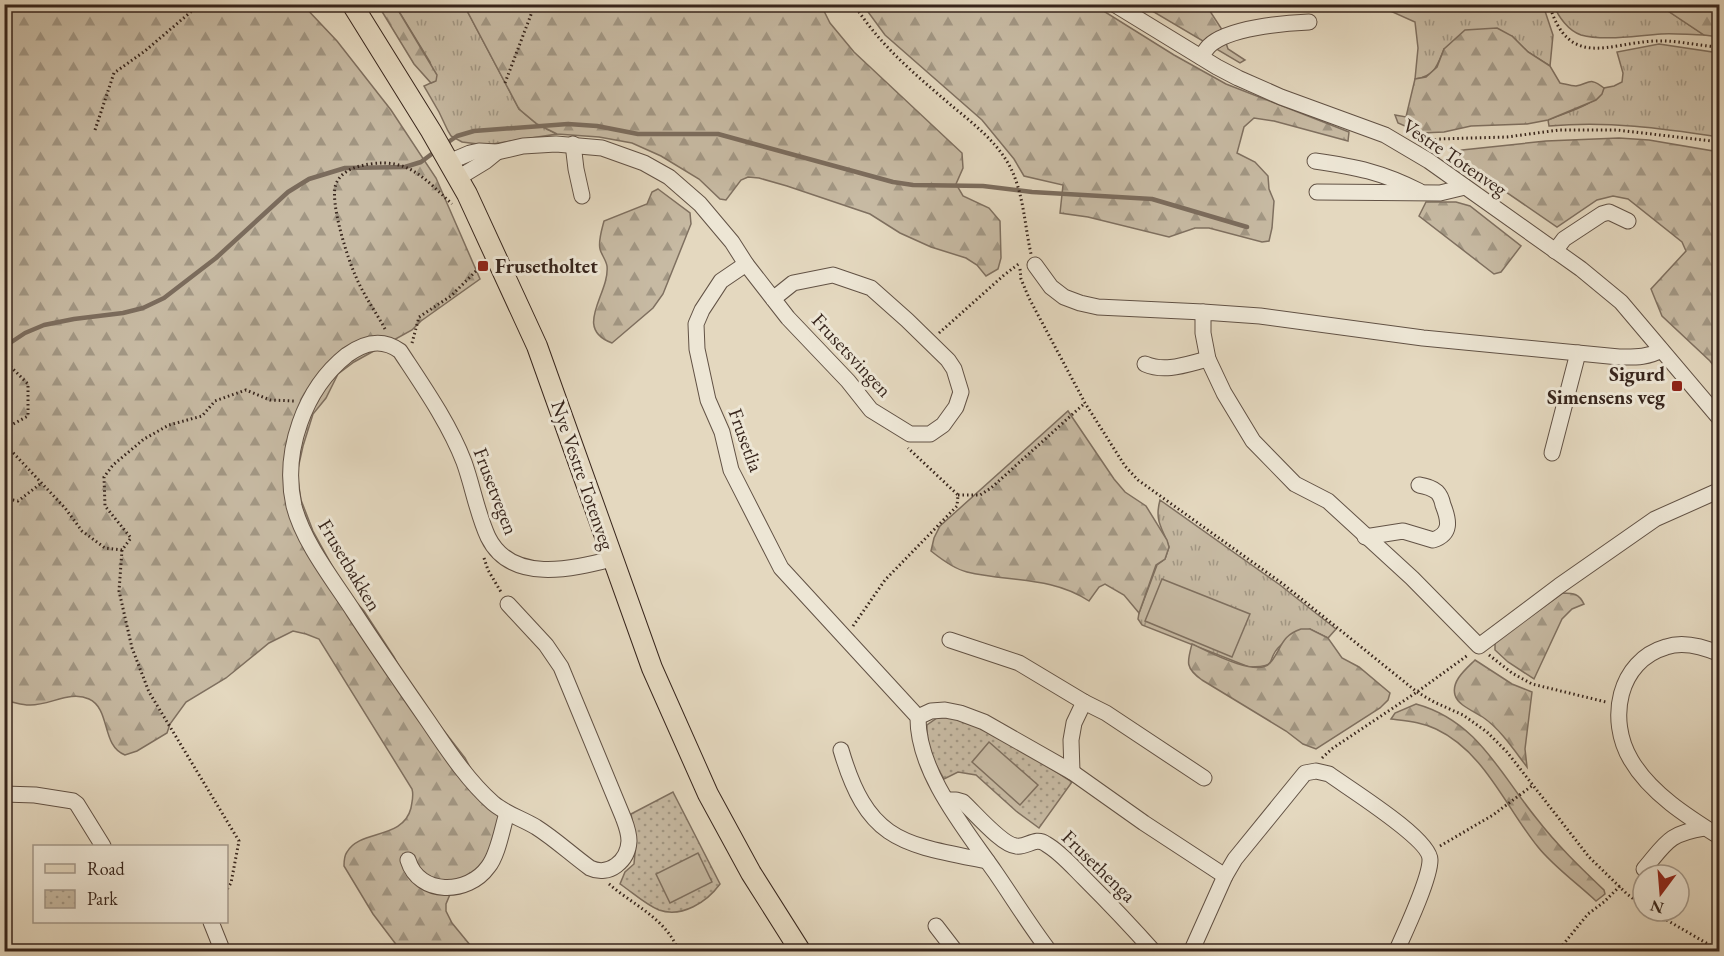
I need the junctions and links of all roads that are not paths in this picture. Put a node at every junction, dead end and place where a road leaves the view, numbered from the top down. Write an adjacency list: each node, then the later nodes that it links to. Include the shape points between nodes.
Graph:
1 (352, 4): 7 (main road, Nye Vestre Totenveg)
2 (1114, 4): 4 (street, Vestre Totenveg)
3 (1309, 22): 4 (street, via 1230,35 1209,45)
4 (1201, 57): 8 (street, Vestre Totenveg, via 1263,90 1401,144)
5 (573, 144): 7 (street, via 537,144 497,152 486,162); 11 (street); 15 (street, via 617,152 669,177 713,218)
6 (1315, 161): 10 (street, via 1367,170)
7 (454, 170): 28 (main road, Nye Vestre Totenveg, via 549,378)
8 (1465, 186): 10 (street); 13 (street, Vestre Totenveg)
9 (1317, 192): 10 (street)
10 (1421, 193)
11 (582, 196)
12 (1628, 221): 13 (street, via 1609,212 1602,214 1564,239)
13 (1555, 251): 19 (street, Vestre Totenveg, via 1621,302)
14 (1033, 261): 17 (street, via 1051,287 1080,303)
15 (746, 264): 16 (street, Frusetsvingen); 33 (street, Frusetlia, via 729,274 712,292 696,324 708,400 722,432 731,470 781,568)
16 (773, 299): 16 (street, Frusetsvingen, via 871,410 910,434 930,434 956,407 961,392 954,369 871,288 833,275 793,283)
17 (1203, 312): 20 (street); 21 (street)
18 (392, 345): 28 (street, Frusetvegen, via 400,351 444,421 464,462 487,534 500,554 538,570 578,568); 39 (street, Frusetbakken, via 371,342 349,354 330,370 308,402 291,468 295,507 303,530 380,652 456,762)
19 (1661, 350): 20 (street, via 1638,358); 23 (street, Vestre Totenveg)
20 (1578, 353): 24 (street)
21 (1208, 359): 22 (street, via 1168,369); 27 (street, via 1254,441 1295,484 1328,501)
22 (1145, 364)
23 (1719, 420)
24 (1552, 453)
25 (1419, 485): 27 (street, via 1440,496 1449,519 1446,533 1433,540 1403,531)
26 (1719, 490): 27 (street, via 1646,526 1479,646)
27 (1365, 537)
28 (612, 559): 50 (main road, Nye Vestre Totenveg, via 652,668 708,794 751,873)
29 (508, 604): 39 (street, Frusetbakken, via 561,667 629,833 629,844 625,855 609,870 597,872 534,826)
30 (950, 640): 32 (street, via 1019,663)
31 (1719, 654): 40 (street, via 1679,645 1656,651 1633,669 1619,704 1623,744 1634,765 1658,792)
32 (1084, 702): 35 (street, via 1071,740); 36 (street)
33 (918, 717): 35 (street, via 931,711 960,713 1020,741); 38 (street, via 924,756)
34 (841, 750): 44 (street, via 864,808 890,833 911,844)
35 (1072, 772): 46 (street)
36 (1203, 778)
37 (4, 794): 42 (street, via 73,801)
38 (947, 800): 44 (street); 53 (street, Frusethenga, via 963,802 1011,845 1045,843)
39 (507, 813): 43 (street, via 489,867 472,882 438,888 420,878)
40 (1704, 828): 41 (street); 45 (street, via 1682,831 1672,837)
41 (1719, 837)
42 (101, 845)
43 (408, 860)
44 (987, 861): 52 (street)
45 (1649, 863)
46 (1225, 876): 54 (street); 55 (street, via 1305,773 1329,774 1427,848 1431,859)
47 (212, 923): 49 (street)
48 (936, 926): 51 (street)
49 (223, 951)
50 (801, 951)
51 (956, 951)
52 (1050, 951)
53 (1154, 951)
54 (1191, 951)
55 (1396, 951)

